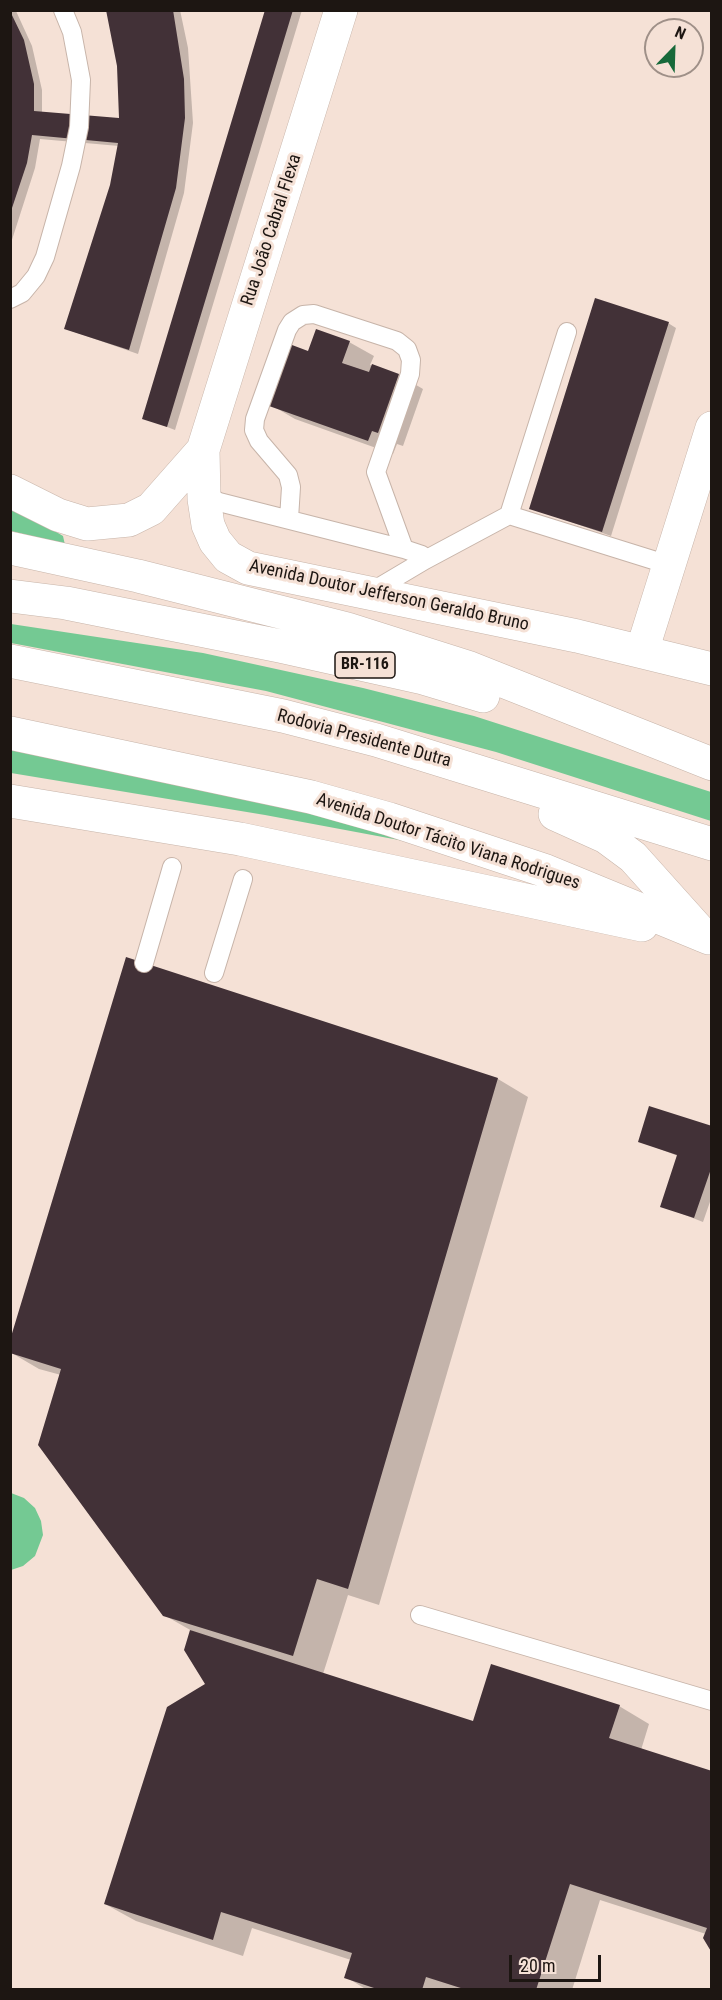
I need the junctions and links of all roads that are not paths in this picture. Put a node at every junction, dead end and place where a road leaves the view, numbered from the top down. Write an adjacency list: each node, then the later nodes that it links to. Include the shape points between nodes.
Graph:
1 (63, 10): 3 (lane, via 72,32 81,80 79,127 45,257 36,276)
2 (341, 10): 6 (main road, Rua João Cabral Flexa)
3 (10, 299)
4 (567, 332): 9 (lane)
5 (711, 428): 14 (main road)
6 (203, 450): 7 (main road, Avenida Doutor Jefferson Geraldo Bruno); 8 (main road, via 152,508 129,520 87,524 58,515)
7 (203, 487): 10 (lane, via 219,502); 15 (main road, Avenida Doutor Jefferson Geraldo Bruno, via 208,525 228,557 248,568)
8 (10, 491)
9 (509, 516): 14 (lane); 15 (lane)
10 (289, 519): 12 (lane); 12 (lane, via 288,475 259,441 255,419 287,330 303,315 314,315 397,341 407,349 410,374 376,472)
11 (10, 549): 22 (main road, via 138,576 347,629 470,668)
12 (404, 549): 13 (lane)
13 (422, 555)
14 (669, 565): 17 (main road)
15 (369, 594): 17 (main road, Avenida Doutor Jefferson Geraldo Bruno)
16 (10, 596): 22 (main road, BR-116, via 134,617 423,678)
17 (642, 651): 19 (main road, Avenida Doutor Jefferson Geraldo Bruno)
18 (10, 662): 21 (main road, Rodovia Presidente Dutra, via 272,713)
19 (711, 669)
20 (10, 733): 27 (main road, Avenida Doutor Tácito Viana Rodrigues, via 311,797 389,819 546,871)
21 (376, 740): 24 (main road, Rodovia Presidente Dutra); 27 (main road, via 606,837 633,857)
22 (711, 764)
23 (10, 801): 27 (main road, Avenida Doutor Tácito Viana Rodrigues, via 240,839)
24 (711, 844)
25 (172, 867): 28 (lane)
26 (243, 879): 29 (lane)
27 (707, 937)
28 (144, 963)
29 (214, 973)
30 (420, 1615): 31 (lane)
31 (711, 1701)

